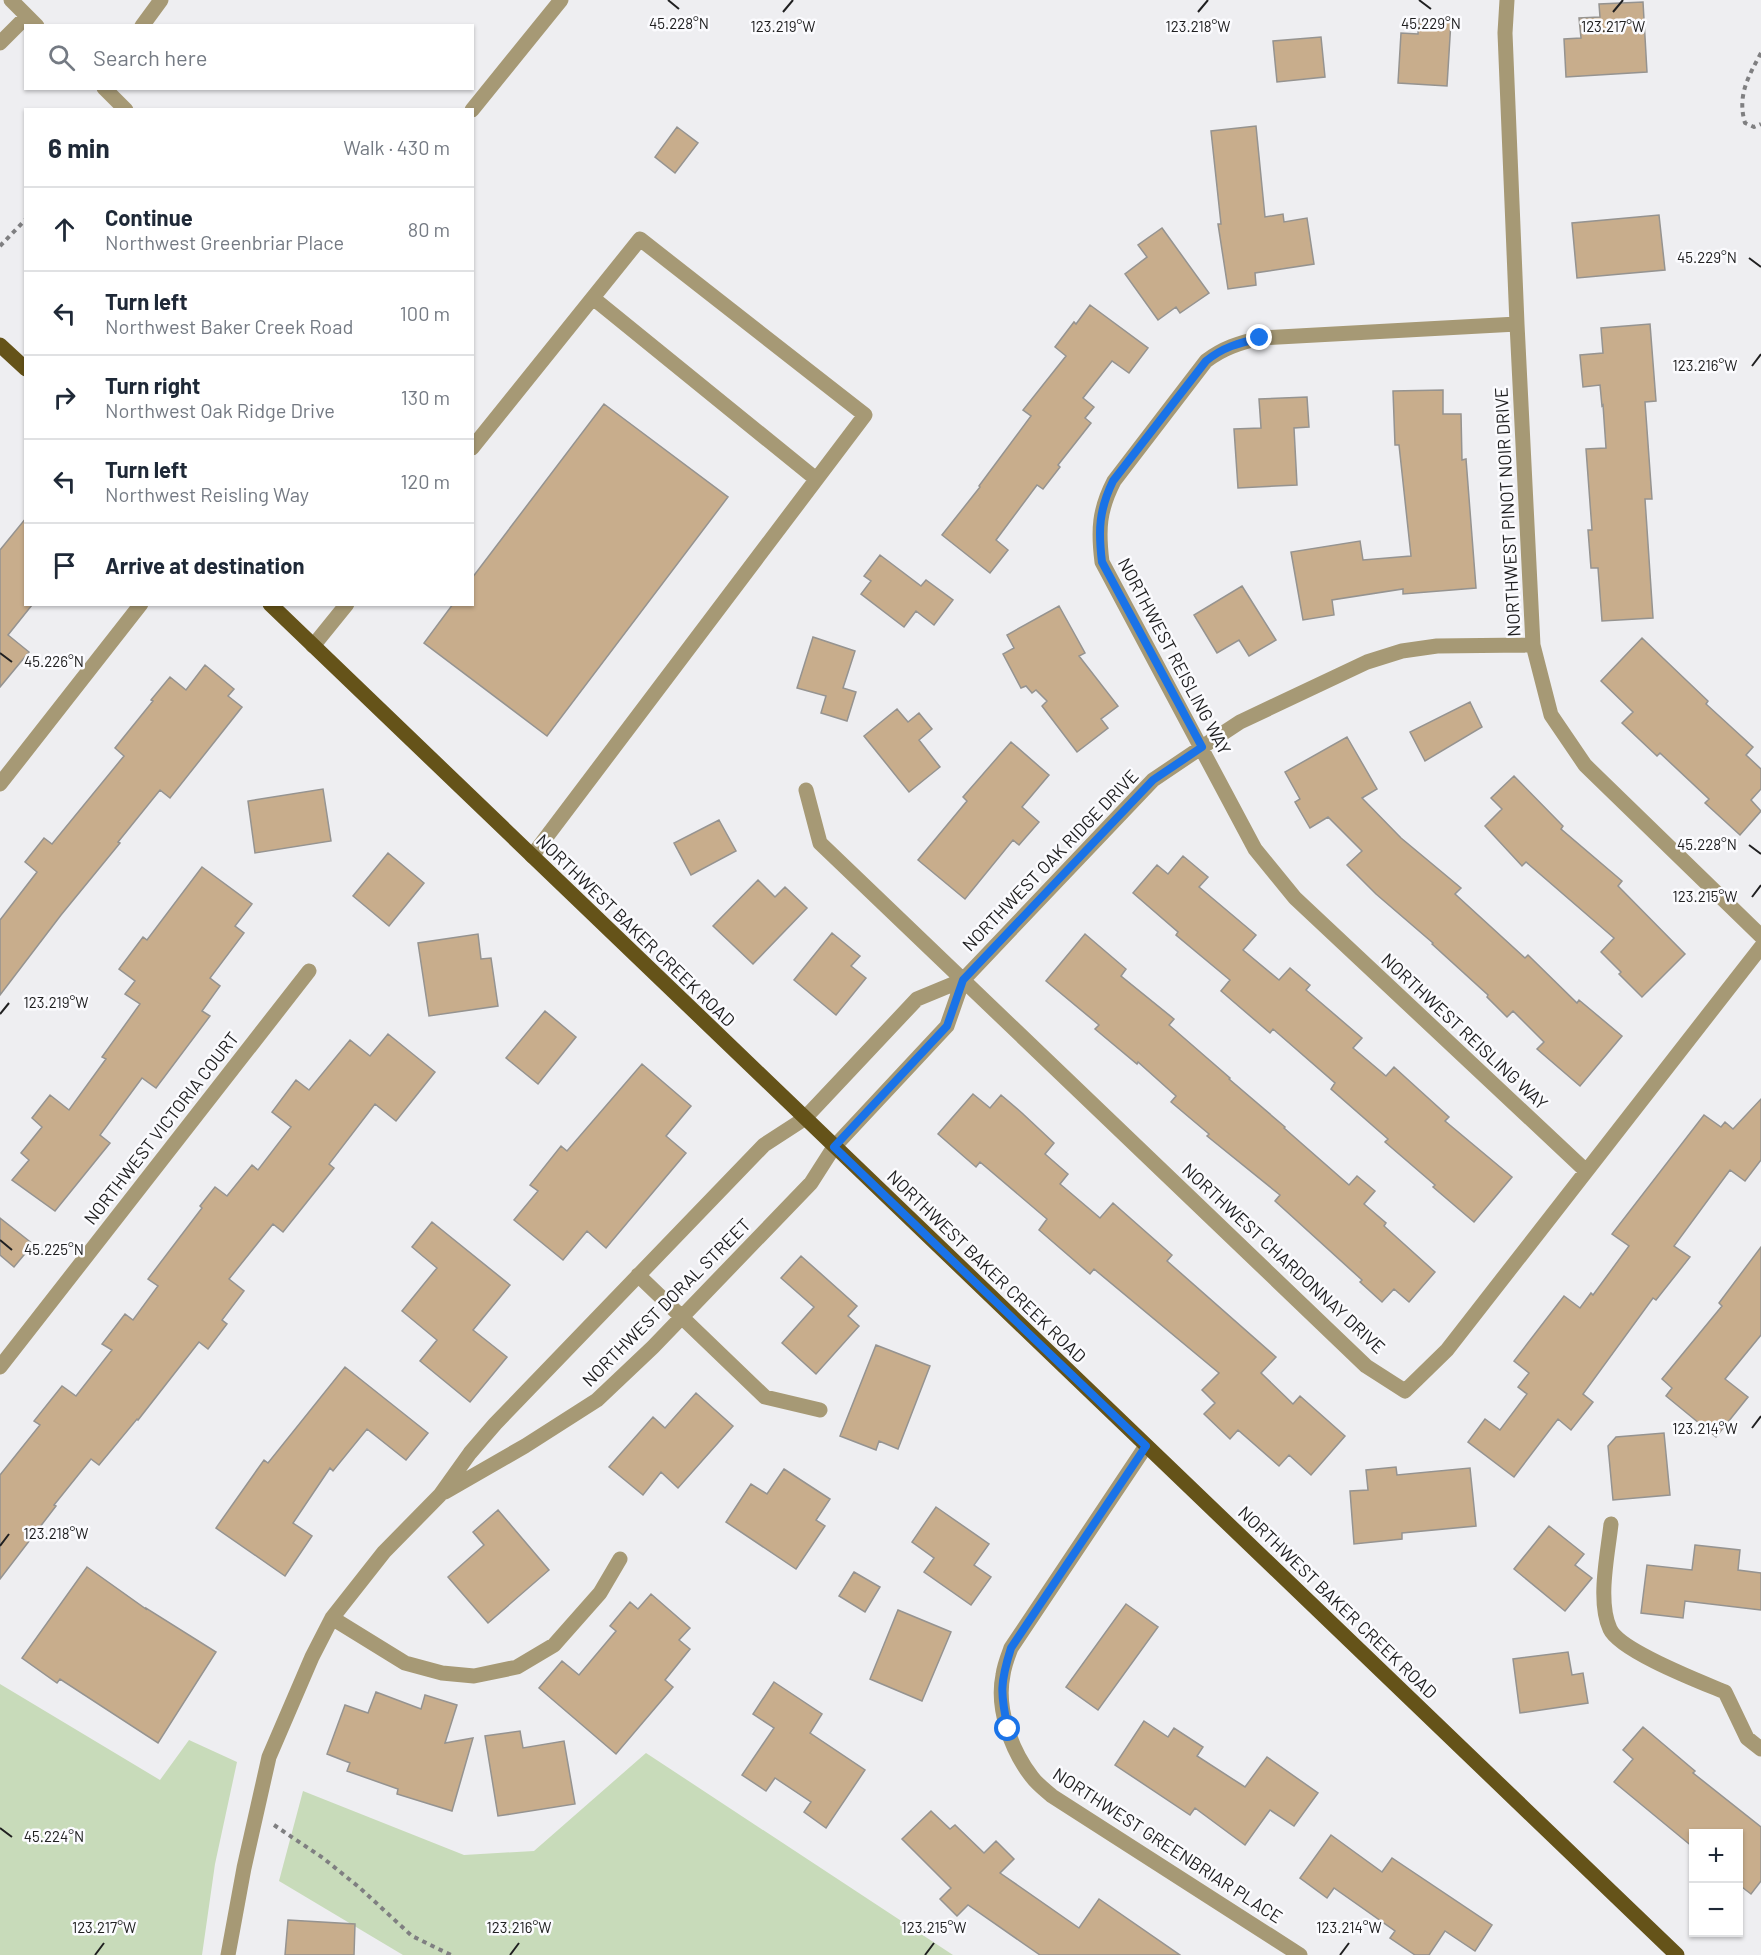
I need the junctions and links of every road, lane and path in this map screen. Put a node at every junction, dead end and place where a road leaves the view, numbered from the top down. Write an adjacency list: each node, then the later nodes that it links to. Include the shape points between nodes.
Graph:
1 (11, 0): 5 (street)
2 (161, 0): 6 (street)
3 (561, 0): 12 (street)
4 (1507, 0): 17 (street, NORTHWEST PINOT NOIR DRIVE)
5 (32, 21)
6 (143, 24)
7 (24, 26): 8 (street)
8 (0, 43)
9 (1761, 53): 13 (path, via 1749,74 1741,109 1745,123 1754,127)
10 (106, 90): 11 (street)
11 (124, 108)
12 (474, 108)
13 (1761, 124)
14 (24, 221): 15 (path)
15 (0, 246)
16 (593, 297): 20 (street); 21 (street); 21 (street, via 640,239 865,415)
17 (1516, 324): 25 (street, NORTHWEST PINOT NOIR DRIVE); 27 (street, NORTHWEST REISLING WAY, via 1260,338 1236,343 1206,361 1113,481 1101,512 1102,562)
18 (0, 345): 19 (main road)
19 (24, 367)
20 (474, 446)
21 (816, 479): 30 (street)
22 (139, 606): 28 (street)
23 (272, 606): 26 (main road, NORTHWEST BAKER CREEK ROAD)
24 (345, 606): 26 (street)
25 (1533, 645): 27 (street, NORTHWEST OAK RIDGE DRIVE, via 1437,646 1402,651 1367,662 1240,722); 31 (street, NORTHWEST PINOT NOIR DRIVE, via 1551,715 1585,765)
26 (313, 646): 30 (main road, NORTHWEST BAKER CREEK ROAD)
27 (1202, 747): 34 (street, NORTHWEST OAK RIDGE DRIVE, via 1153,780); 37 (street, NORTHWEST REISLING WAY, via 1256,849 1295,898)
28 (0, 784)
29 (806, 790): 34 (street, via 820,843)
30 (532, 856): 35 (main road, NORTHWEST BAKER CREEK ROAD)
31 (1761, 936)
32 (1761, 947): 37 (street, NORTHWEST CHARDONNAY DRIVE)
33 (309, 971): 40 (street, NORTHWEST VICTORIA COURT)
34 (963, 980): 35 (street, NORTHWEST OAK RIDGE DRIVE, via 917,999); 36 (street, NORTHWEST OAK RIDGE DRIVE, via 947,1026); 37 (street, NORTHWEST CHARDONNAY DRIVE, via 1366,1366 1405,1390 1447,1350)
35 (804, 1119): 36 (main road, NORTHWEST BAKER CREEK ROAD); 38 (street, NORTHWEST DORAL STREET, via 764,1145)
36 (834, 1147): 39 (street, NORTHWEST DORAL STREET, via 810,1183); 42 (main road, NORTHWEST BAKER CREEK ROAD)
37 (1586, 1171)
38 (638, 1275): 39 (street); 43 (street, NORTHWEST DORAL STREET, via 495,1424)
39 (683, 1317): 41 (street, via 765,1397); 43 (street, NORTHWEST DORAL STREET, via 597,1400)
40 (0, 1366)
41 (820, 1410)
42 (1146, 1446): 51 (street, NORTHWEST GREENBRIAR PLACE, via 1011,1648 1002,1676 1001,1700 1008,1729 1032,1777 1052,1796); 52 (main road, NORTHWEST BAKER CREEK ROAD)
43 (440, 1496): 46 (street, NORTHWEST DORAL STREET, via 384,1552)
44 (1611, 1524): 47 (street, via 1603,1593 1610,1630 1635,1652 1725,1692 1747,1738)
45 (621, 1559): 46 (street, via 600,1593 554,1645 517,1667 474,1676 405,1663)
46 (332, 1618): 48 (street, NORTHWEST DORAL STREET, via 269,1757)
47 (1761, 1749)
48 (256, 1813): 49 (street, NORTHWEST DORAL STREET); 50 (path, via 323,1858 412,1936)
49 (228, 1955)
50 (451, 1955)
51 (1300, 1955)
52 (1677, 1955)

